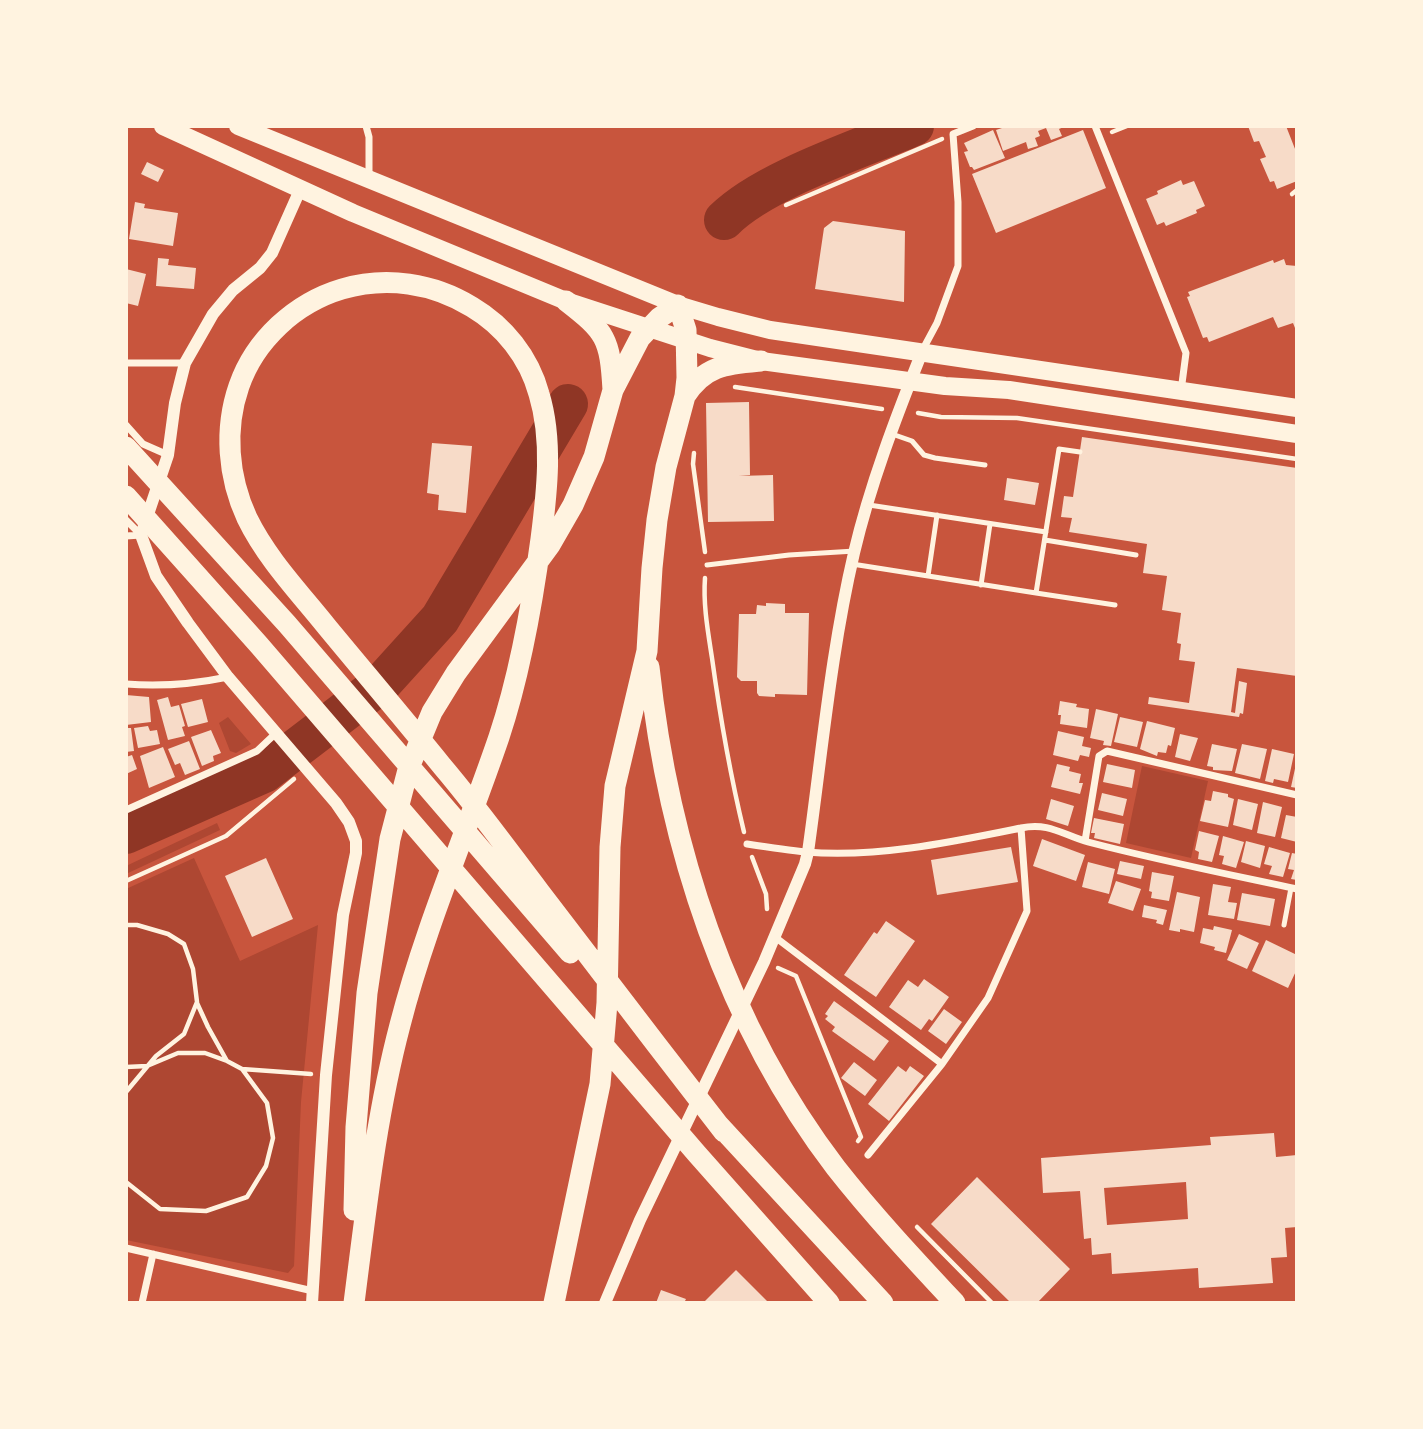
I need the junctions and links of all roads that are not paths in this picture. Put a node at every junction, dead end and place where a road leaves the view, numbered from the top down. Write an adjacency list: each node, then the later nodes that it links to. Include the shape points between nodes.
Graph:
1 (163, 126): 7 (main road)
2 (238, 126): 6 (main road)
3 (366, 126): 6 (street)
4 (973, 126): 12 (street, via 953,134 958,266)
5 (1095, 126): 18 (street, via 1186,353)
6 (369, 178): 9 (main road)
7 (300, 190): 8 (main road); 15 (street, via 272,253 213,314)
8 (566, 301): 10 (main road); 17 (highway, via 605,338)
9 (678, 305): 10 (highway); 11 (highway); 12 (main road, via 770,330)
10 (648, 329): 11 (main road); 17 (highway)
11 (687, 342): 13 (main road); 19 (highway)
12 (922, 352): 16 (street); 18 (main road)
13 (761, 361): 16 (main road); 19 (highway, via 704,373)
14 (126, 363): 15 (street)
15 (185, 363): 26 (street)
16 (910, 382): 22 (street); 23 (main road, via 1009,390)
17 (613, 390): 65 (highway, via 594,457 573,505 550,545 456,673 432,712 408,770 390,839 368,993 356,1127)
18 (1181, 391): 20 (main road)
19 (685, 396): 45 (highway, via 657,520)
20 (1297, 408)
21 (126, 425): 26 (street, via 143,444)
22 (891, 434): 27 (lane, via 912,441 935,458); 29 (street)
23 (1297, 434)
24 (126, 447): 59 (highway, via 286,624)
25 (1080, 452): 33 (lane, via 1059,449)
26 (168, 455): 34 (street)
27 (985, 465)
28 (126, 496): 68 (highway)
29 (869, 505): 30 (lane); 37 (street)
30 (937, 515): 32 (lane); 41 (lane)
31 (126, 520): 34 (street)
32 (990, 524): 33 (lane); 42 (lane)
33 (1046, 532): 36 (lane)
34 (141, 535): 35 (street); 46 (street, via 156,576)
35 (126, 536)
36 (1045, 540): 38 (lane); 43 (lane)
37 (855, 551): 39 (street); 40 (lane)
38 (1136, 555)
39 (852, 564): 41 (lane); 54 (street, via 836,645)
40 (707, 565)
41 (928, 576): 42 (lane)
42 (981, 584): 43 (lane)
43 (1036, 593): 44 (lane)
44 (1115, 605)
45 (647, 651): 66 (highway, via 615,786 600,1084); 70 (highway, via 660,752 681,846 713,942 755,1037 805,1124 868,1207)
46 (228, 677): 47 (street, via 159,687); 48 (street)
47 (126, 684)
48 (279, 737): 50 (street); 63 (street, via 349,822 356,841 326,1075)
49 (1297, 795): 52 (street, via 1107,751 1099,756)
50 (126, 810)
51 (1021, 828): 52 (street, via 1040,825); 54 (street, via 899,848); 58 (street, via 1027,911 988,998)
52 (1085, 841): 55 (street)
53 (747, 844): 54 (street)
54 (808, 852): 57 (street)
55 (1294, 888): 56 (lane)
56 (1284, 925)
57 (775, 937): 58 (street); 67 (street)
58 (942, 1064): 60 (street)
59 (724, 1132): 65 (highway, via 447,772 282,572 245,513 230,451 237,392 253,357 276,328 324,296 382,283 422,286 463,301 497,326 525,359 542,407 547,442 544,519 521,654 500,735 420,954 399,1027 383,1097); 69 (highway)
60 (868, 1155)
61 (126, 1248): 62 (street)
62 (153, 1254): 63 (street); 64 (street)
63 (313, 1297)
64 (142, 1303)
65 (353, 1303)
66 (554, 1303)
67 (605, 1303)
68 (829, 1303)
69 (883, 1303)
70 (955, 1303)

